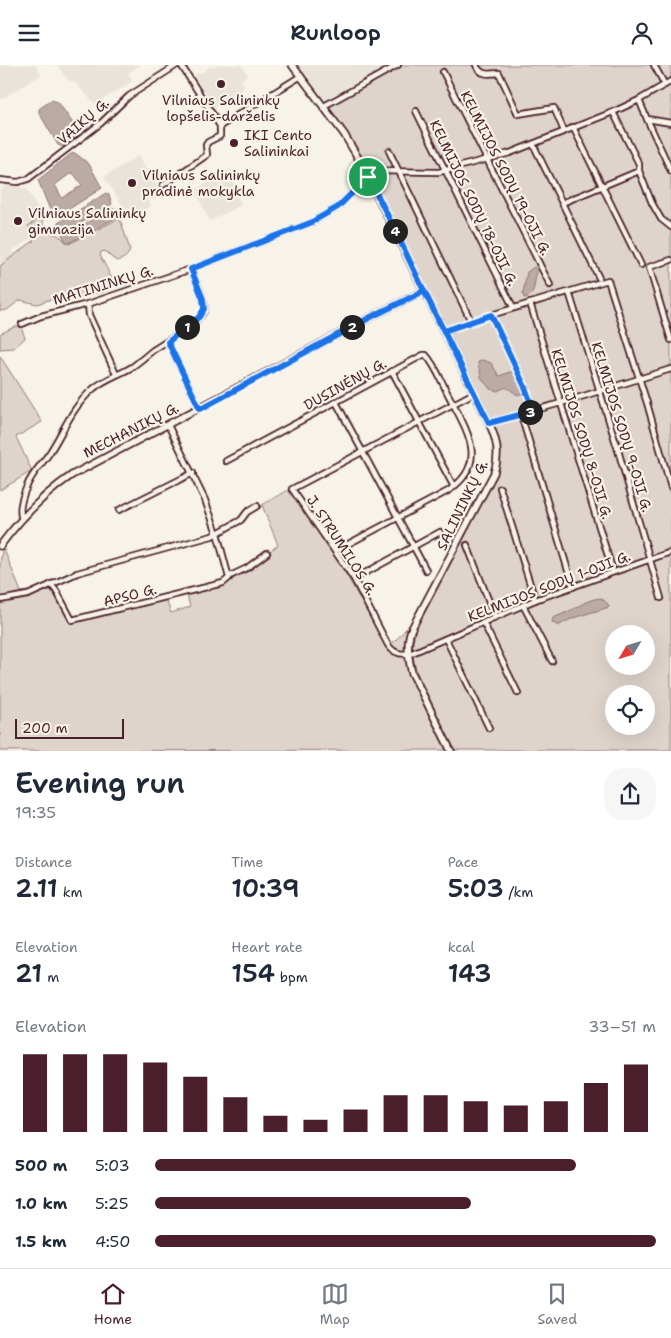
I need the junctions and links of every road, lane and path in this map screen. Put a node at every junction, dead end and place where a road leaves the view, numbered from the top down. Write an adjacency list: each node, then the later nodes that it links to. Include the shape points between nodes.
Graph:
1 (177, 65): 28 (street, VAIKŲ G., via 129,96 101,123 28,179 18,182)
2 (181, 65): 17 (street)
3 (292, 65): 8 (main road, SALININKŲ G.)
4 (398, 65): 12 (street)
5 (476, 65): 19 (street, via 486,74 499,73 518,114 554,108)
6 (654, 65): 10 (street)
7 (443, 71): 22 (street, KELMIJOS SODŲ 19-OJI G.)
8 (301, 76): 12 (main road, SALININKŲ G.); 17 (street)
9 (671, 81): 10 (street)
10 (665, 85): 11 (street)
11 (639, 100): 14 (street); 15 (street)
12 (324, 107): 27 (main road, SALININKŲ G., via 352,146)
13 (416, 111): 23 (street, KELMIJOS SODŲ 18-OJI G.)
14 (613, 112): 18 (street); 25 (street, via 639,164)
15 (647, 119): 16 (street); 26 (street)
16 (671, 123)
17 (220, 126): 29 (street, via 220,136 206,145 207,155)
18 (573, 127): 19 (street); 30 (street)
19 (564, 131): 20 (street)
20 (533, 144): 22 (street); 31 (street)
21 (389, 151): 24 (street)
22 (487, 159): 23 (street); 37 (street, KELMIJOS SODŲ 19-OJI G.)
23 (445, 170): 24 (street); 42 (street, KELMIJOS SODŲ 18-OJI G.)
24 (398, 171): 27 (street, via 376,171); 44 (street)
25 (639, 171): 30 (street); 32 (street, via 654,207)
26 (671, 171)
27 (367, 176): 35 (street, MATININKŲ G., via 338,207 324,216); 38 (main road, SALININKŲ G.)
28 (0, 180)
29 (163, 185)
30 (602, 186): 31 (street); 34 (street)
31 (562, 203): 36 (street)
32 (671, 227)
33 (671, 260): 47 (street, via 649,267)
34 (641, 265)
35 (191, 269): 41 (street, MATININKŲ G.); 48 (street, via 204,309 199,317)
36 (599, 278)
37 (550, 285)
38 (424, 291): 46 (main road, SALININKŲ G.); 58 (main road, MECHANIKŲ G.)
39 (569, 292): 40 (street); 52 (street, via 608,280); 53 (street, KELMIJOS SODŲ 9-OJI G.)
40 (530, 303): 43 (street); 56 (street, KELMIJOS SODŲ 8-OJI G.)
41 (88, 304): 45 (street, MATININKŲ G.); 51 (street, via 89,315)
42 (512, 305)
43 (491, 315): 46 (street); 59 (street)
44 (469, 317)
45 (22, 324)
46 (444, 331): 54 (main road, SALININKŲ G.)
47 (671, 340)
48 (168, 342): 51 (street, via 134,366); 58 (street)
49 (671, 369): 52 (street)
50 (392, 371): 55 (street, DUSINĖNŲ G.); 57 (street, DUSINĖNŲ G., via 426,355); 61 (street)
51 (116, 374): 73 (street, via 92,389 67,421 29,482 21,509)
52 (639, 379): 53 (street); 69 (street)
53 (600, 391): 56 (street); 82 (street, KELMIJOS SODŲ 9-OJI G.)
54 (474, 393): 57 (street); 62 (main road, SALININKŲ G.)
55 (336, 402): 64 (street); 65 (street, DUSINĖNŲ G.)
56 (561, 403): 59 (street); 84 (street, KELMIJOS SODŲ 8-OJI G.)
57 (453, 404): 61 (street); 67 (street, DUSINĖNŲ G., via 470,436 472,455 468,470)
58 (200, 409): 63 (main road, MECHANIKŲ G.)
59 (534, 411): 60 (street)
60 (521, 415): 62 (street); 88 (street)
61 (419, 422): 64 (street); 67 (street)
62 (489, 423): 96 (main road, SALININKŲ G., via 498,446 494,473 412,630)
63 (168, 425): 66 (street); 73 (main road, MECHANIKŲ G., via 72,475)
64 (363, 452): 72 (street); 79 (street, J. STRUMILOS G., via 292,489)
65 (226, 461)
66 (193, 473): 71 (street); 75 (street)
67 (454, 487): 72 (street, DUSINĖNŲ G.)
68 (500, 487): 91 (street)
69 (671, 488)
70 (257, 506): 75 (street)
71 (119, 510)
72 (398, 518): 78 (street); 79 (street, DUSINĖNŲ G.)
73 (22, 519): 77 (main road, MECHANIKŲ G.)
74 (440, 532): 78 (street)
75 (217, 533): 85 (street); 87 (street, via 77,573)
76 (467, 545): 93 (street)
77 (0, 546)
78 (413, 547): 83 (street); 86 (street)
79 (336, 551): 86 (street, J. STRUMILOS G.)
80 (671, 552): 82 (street, KELMIJOS SODŲ 1-OJI G.)
81 (267, 553): 85 (street, APSO G.)
82 (649, 559): 84 (street, KELMIJOS SODŲ 1-OJI G.); 89 (street, KELMIJOS SODŲ 9-OJI G.)
83 (426, 570)
84 (613, 572): 88 (street, KELMIJOS SODŲ 1-OJI G.)
85 (230, 576): 87 (street, APSO G., via 223,583 72,620)
86 (354, 579): 96 (street, J. STRUMILOS G., via 391,649)
87 (51, 584): 90 (street, via 28,595)
88 (574, 587): 91 (street, KELMIJOS SODŲ 1-OJI G.)
89 (661, 597)
90 (0, 600)
91 (535, 600): 92 (street, KELMIJOS SODŲ 1-OJI G.)
92 (523, 605): 93 (street, KELMIJOS SODŲ 1-OJI G.); 97 (street)
93 (495, 617): 94 (street, KELMIJOS SODŲ 1-OJI G.)
94 (484, 622): 95 (street, KELMIJOS SODŲ 1-OJI G.); 98 (street)
95 (446, 639): 96 (street, KELMIJOS SODŲ 1-OJI G.); 99 (street)
96 (408, 654): 100 (main road, SALININKŲ G., via 412,673)
97 (552, 661)
98 (518, 693)
99 (489, 729)
100 (451, 751)

